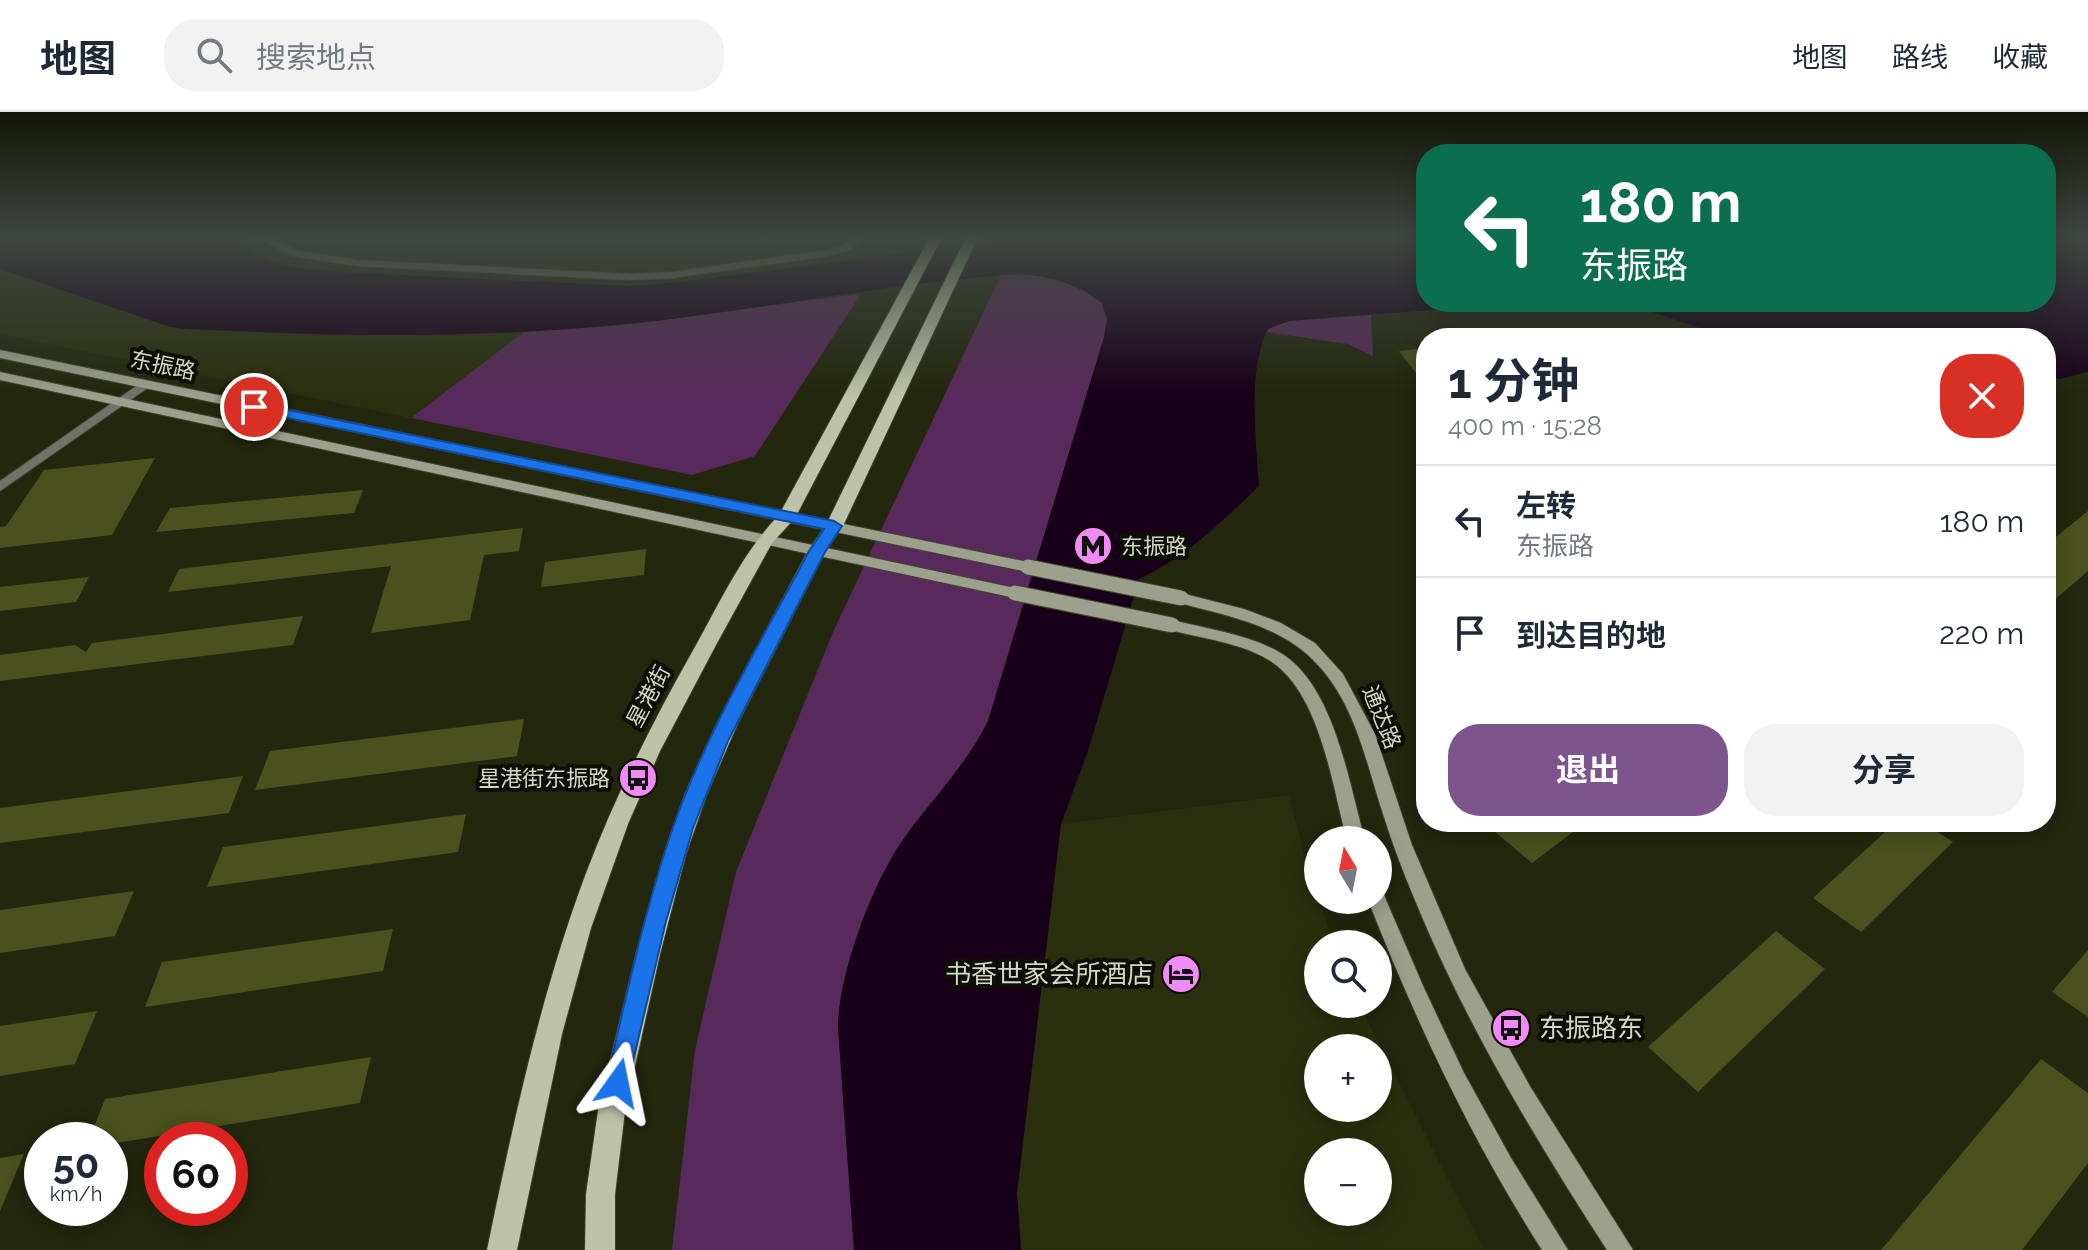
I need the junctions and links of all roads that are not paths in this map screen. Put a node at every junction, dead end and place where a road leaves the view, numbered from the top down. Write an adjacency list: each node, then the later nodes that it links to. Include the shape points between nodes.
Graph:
1 (908, 290): 8 (main road, 星港街)
2 (949, 290): 9 (main road)
3 (0, 354): 5 (main road, 东振路)
4 (0, 376): 6 (main road, 东振路)
5 (145, 384): 6 (street); 8 (main road, 东振路)
6 (121, 401): 7 (street); 10 (main road, 东振路)
7 (0, 487)
8 (786, 518): 9 (main road, 东振路); 10 (main road, 星港街)
9 (834, 526): 11 (main road); 19 (main road, 通达路, bridge, via 1181,598 1258,619 1321,658 1345,687 1361,719 1419,887 1463,985 1530,1108)
10 (765, 540): 11 (main road, 东振路); 15 (main road, 星港街, via 659,731 606,852 536,1082)
11 (817, 551): 12 (main road, bridge, via 1172,625 1262,650 1299,676 1316,703); 14 (main road, via 719,741 683,828 622,1059)
12 (1352, 826)
13 (1383, 914): 18 (main road, via 1468,1104)
14 (598, 1207): 16 (main road); 17 (main road)
15 (505, 1241)
16 (591, 1250)
17 (600, 1250)
18 (1556, 1250)
19 (1621, 1250)

